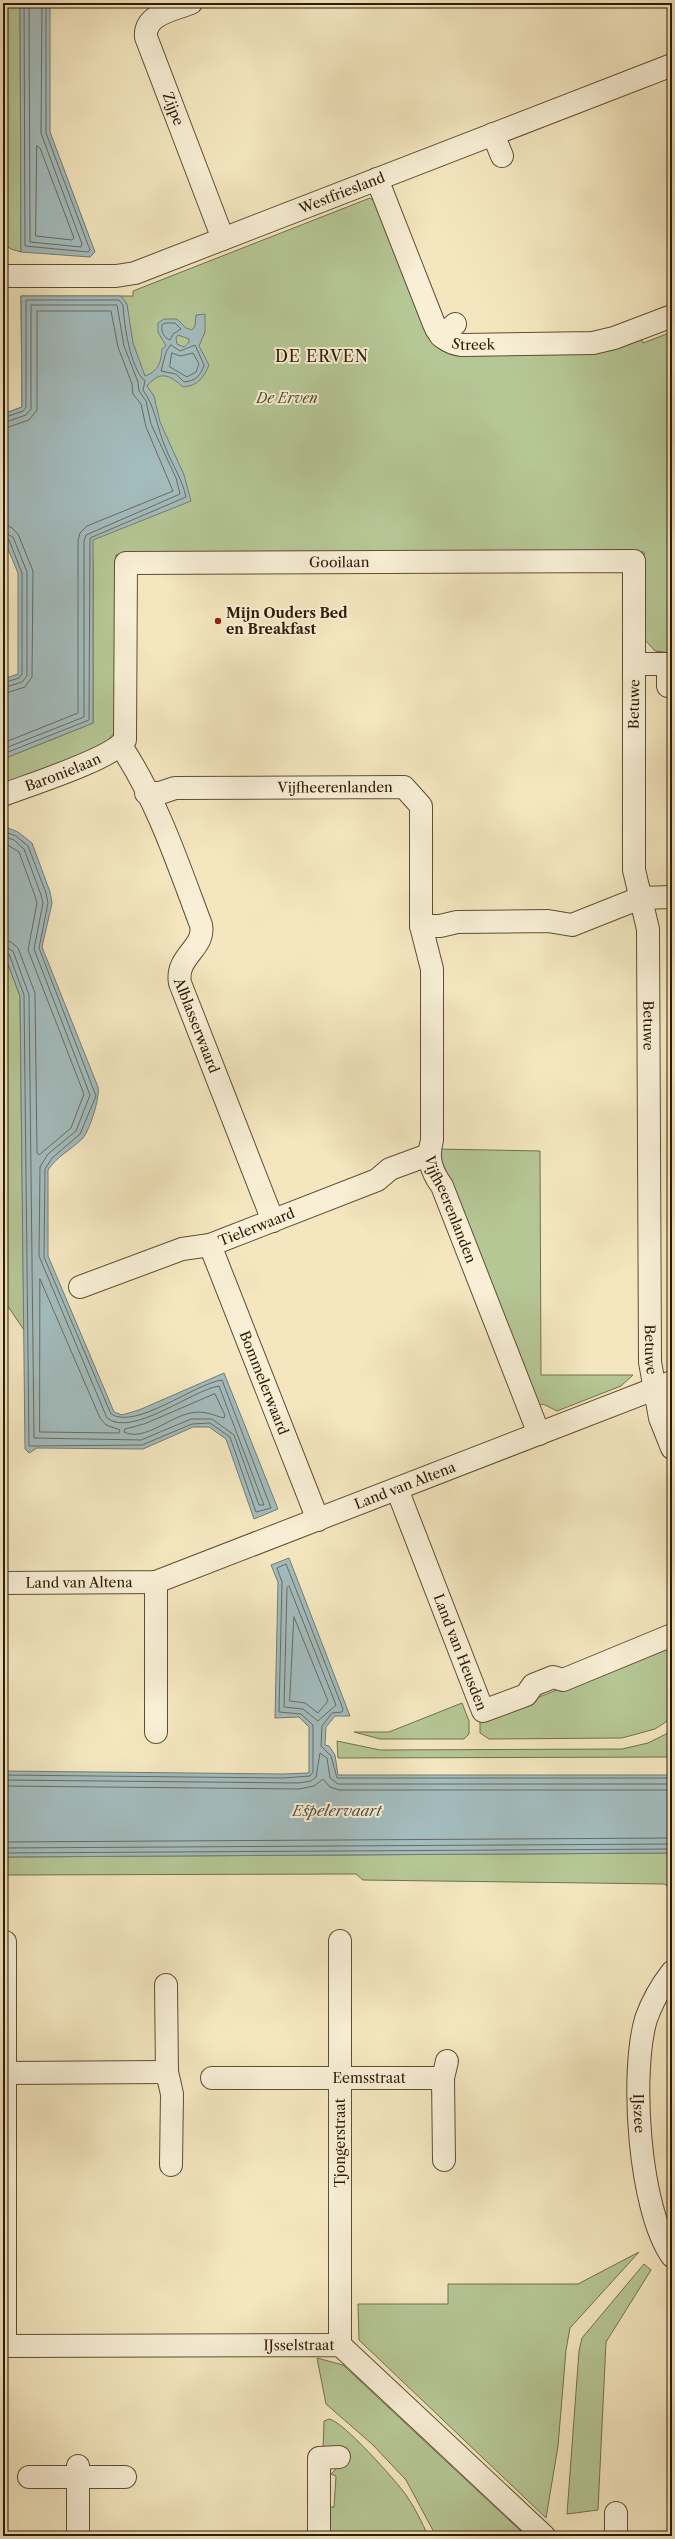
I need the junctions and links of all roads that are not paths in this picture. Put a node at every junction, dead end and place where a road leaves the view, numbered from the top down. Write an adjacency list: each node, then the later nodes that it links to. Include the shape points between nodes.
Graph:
1 (191, 3): 2 (street, Zijpe)
2 (154, 9): 7 (street, Zijpe, via 146,37)
3 (672, 65): 4 (street, Westfriesland)
4 (493, 134): 5 (street); 6 (street, Westfriesland)
5 (502, 156)
6 (383, 172): 7 (street, Westfriesland); 9 (street, Streek, via 434,324 448,330 449,342 462,345 568,337 607,340)
7 (224, 239): 8 (street, Westfriesland, via 131,274)
8 (3, 276)
9 (672, 316)
10 (635, 664): 11 (street); 13 (street, Gooilaan, via 634,561 508,571 224,572 126,563 127,724 125,740); 17 (street, Betuwe, via 634,870)
11 (670, 664): 12 (street)
12 (668, 686)
13 (121, 746): 14 (street, Alblasserwaard, via 138,773); 15 (street, Baronielaan, via 101,757)
14 (146, 793): 18 (street, Vijfheerenlanden, via 160,793 175,788 404,787 421,806); 20 (street, Alblasserwaard, via 158,813 202,928 198,941 181,966 180,983)
15 (3, 795)
16 (672, 897): 17 (street)
17 (640, 898): 18 (street, via 572,925 548,921 457,922 440,926); 23 (street, Betuwe, via 648,929 650,1362)
18 (421, 926): 19 (street, Vijfheerenlanden, via 432,969 432,1140)
19 (428, 1155): 20 (street, Tielerwaard, via 390,1169 378,1180); 24 (street, Vijfheerenlanden)
20 (273, 1221): 21 (street, Tielerwaard)
21 (210, 1245): 22 (street, Tielerwaard, via 182,1249); 27 (street, Bommelerwaard)
22 (80, 1287)
23 (663, 1386): 24 (street, Land van Altena); 25 (street, Betuwe, via 660,1418)
24 (553, 1434): 26 (street, Land van Altena)
25 (672, 1448)
26 (397, 1489): 27 (street, Land van Altena); 30 (street, Land van Heusden, via 483,1711 526,1695 533,1685 553,1677 563,1680)
27 (318, 1520): 28 (street, Land van Altena)
28 (156, 1582): 29 (street, Land van Altena); 31 (street)
29 (3, 1583)
30 (672, 1635)
31 (156, 1732)
32 (340, 1941): 39 (street, Tjongerstraat)
33 (5, 1942): 37 (street)
34 (672, 1972): 42 (street, IJszee, via 658,1990 645,2023 640,2101 643,2162 651,2209 660,2236)
35 (166, 1985): 36 (street)
36 (166, 2072): 37 (street); 41 (street, via 172,2094)
37 (3, 2073): 44 (street)
38 (212, 2078): 39 (street, Eemsstraat)
39 (340, 2078): 40 (street, Eemsstraat, via 445,2069); 43 (street, Tjongerstraat)
40 (442, 2161)
41 (171, 2165)
42 (672, 2256)
43 (340, 2345): 44 (street, IJsselstraat); 52 (street, IJsselstraat)
44 (4, 2346)
45 (339, 2457): 51 (street, via 319,2458)
46 (78, 2471): 47 (street); 48 (street); 50 (street)
47 (125, 2476)
48 (29, 2478)
49 (616, 2513): 53 (street)
50 (78, 2536)
51 (319, 2536)
52 (544, 2536)
53 (616, 2536)

